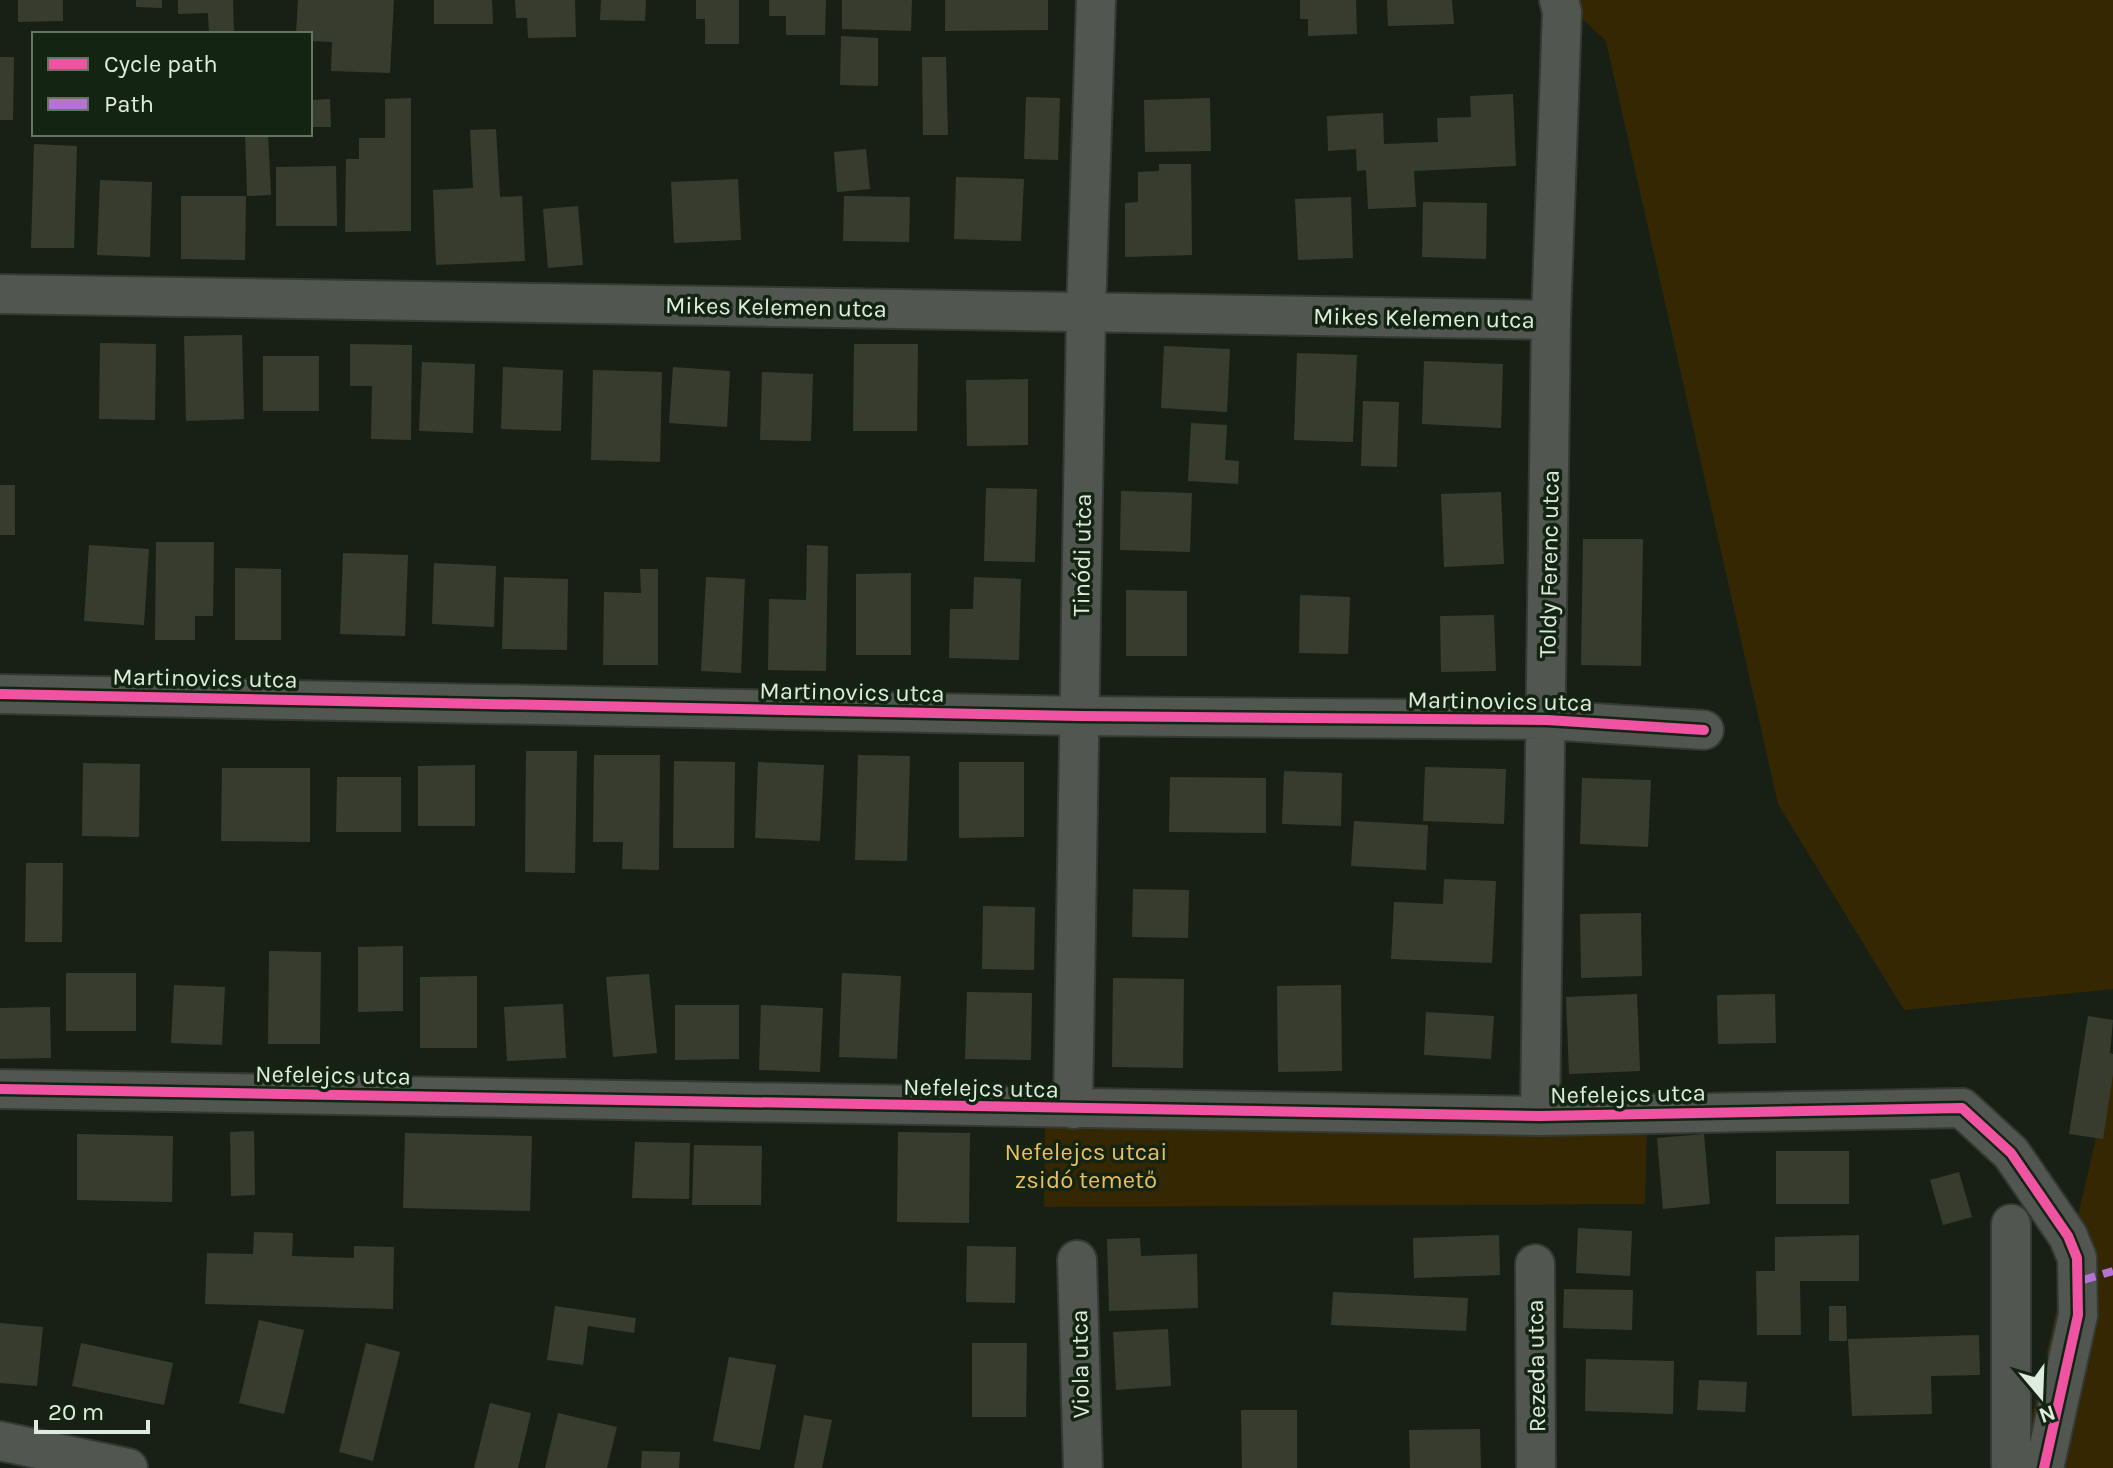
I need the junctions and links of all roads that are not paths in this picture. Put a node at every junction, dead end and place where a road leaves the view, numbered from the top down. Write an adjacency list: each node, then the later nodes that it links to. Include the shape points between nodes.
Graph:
1 (1096, 0): 4 (street, Tinódi utca)
2 (1560, 6): 5 (street, Toldy Ferenc utca)
3 (0, 294): 4 (street, Mikes Kelemen utca)
4 (1086, 313): 5 (street, Mikes Kelemen utca); 7 (street, Tinódi utca)
5 (1551, 320): 8 (street, Toldy Ferenc utca)
6 (0, 694): 7 (street, Martinovics utca)
7 (1080, 716): 8 (street, Martinovics utca); 11 (street, Tinódi utca)
8 (1547, 720): 9 (street, Martinovics utca); 12 (street, Toldy Ferenc utca)
9 (1704, 730)
10 (0, 1089): 11 (street, Nefelejcs utca)
11 (1073, 1109): 12 (street, Nefelejcs utca)
12 (1540, 1116): 21 (street, Nefelejcs utca, via 1962,1108 2011,1153 2068,1236 2077,1258 2078,1315)
13 (2011, 1224): 20 (street, via 2011,1464)
14 (1077, 1260): 18 (street, Viola utca)
15 (1535, 1264): 19 (street, Rezeda utca)
16 (0, 1441): 17 (street)
17 (128, 1468)
18 (1083, 1468)
19 (1536, 1468)
20 (2017, 1468)
21 (2044, 1468)

